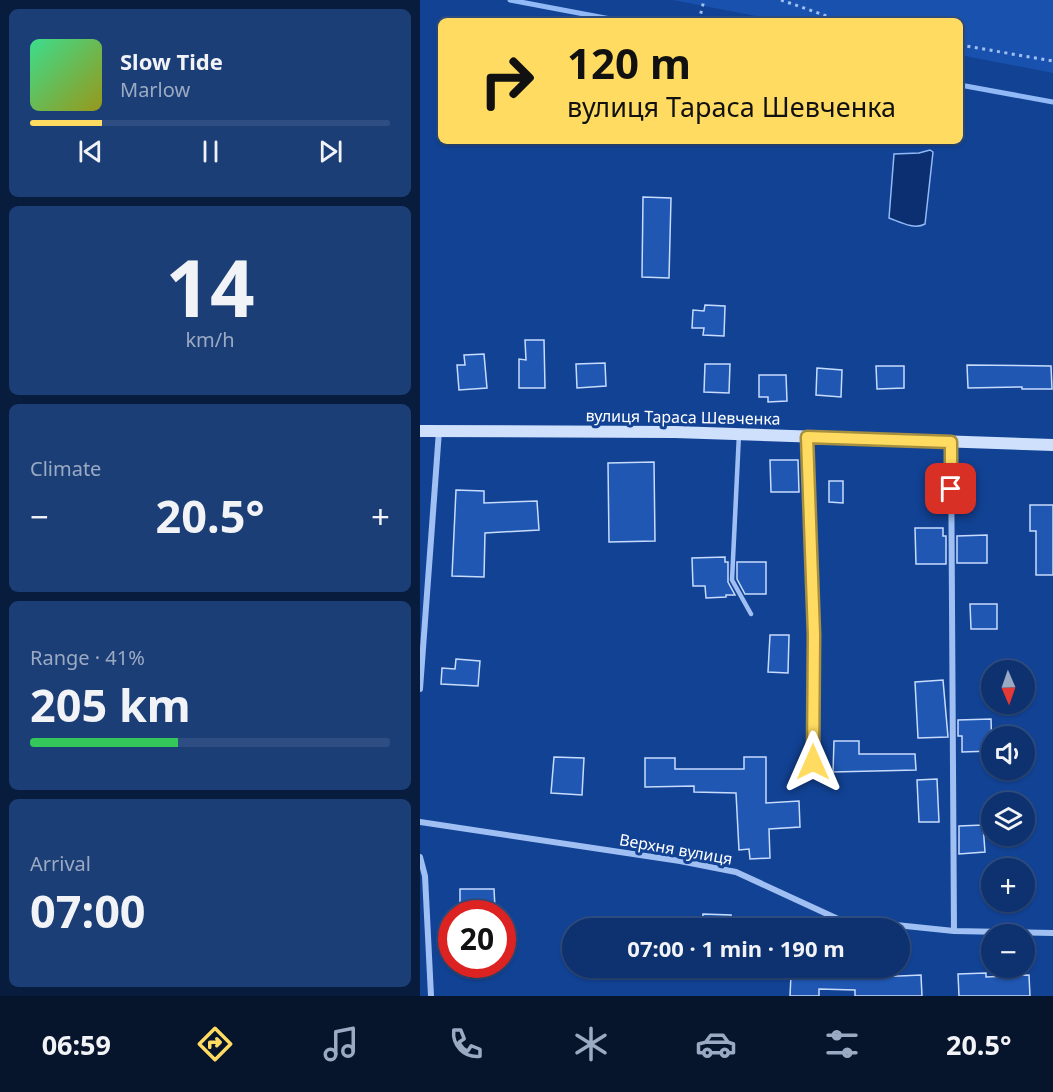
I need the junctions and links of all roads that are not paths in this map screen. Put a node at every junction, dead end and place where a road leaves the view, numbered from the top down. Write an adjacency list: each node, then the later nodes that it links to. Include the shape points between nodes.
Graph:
1 (420, 430): 2 (street, вулиця Тараса Шевченка)
2 (439, 431): 3 (street, вулиця Тараса Шевченка); 8 (street)
3 (740, 434): 4 (street, вулиця Тараса Шевченка); 7 (lane, via 732,580)
4 (807, 437): 5 (street, вулиця Тараса Шевченка); 9 (lane, via 814,635)
5 (951, 442): 6 (street, вулиця Тараса Шевченка); 12 (street)
6 (1053, 445)
7 (751, 614)
8 (420, 689)
9 (813, 762)
10 (420, 822): 12 (street, Верхня вулиця, via 736,872 838,919)
11 (420, 857): 14 (street, via 425,876)
12 (954, 931): 13 (street, Верхня вулиця)
13 (1053, 933)
14 (431, 996)

